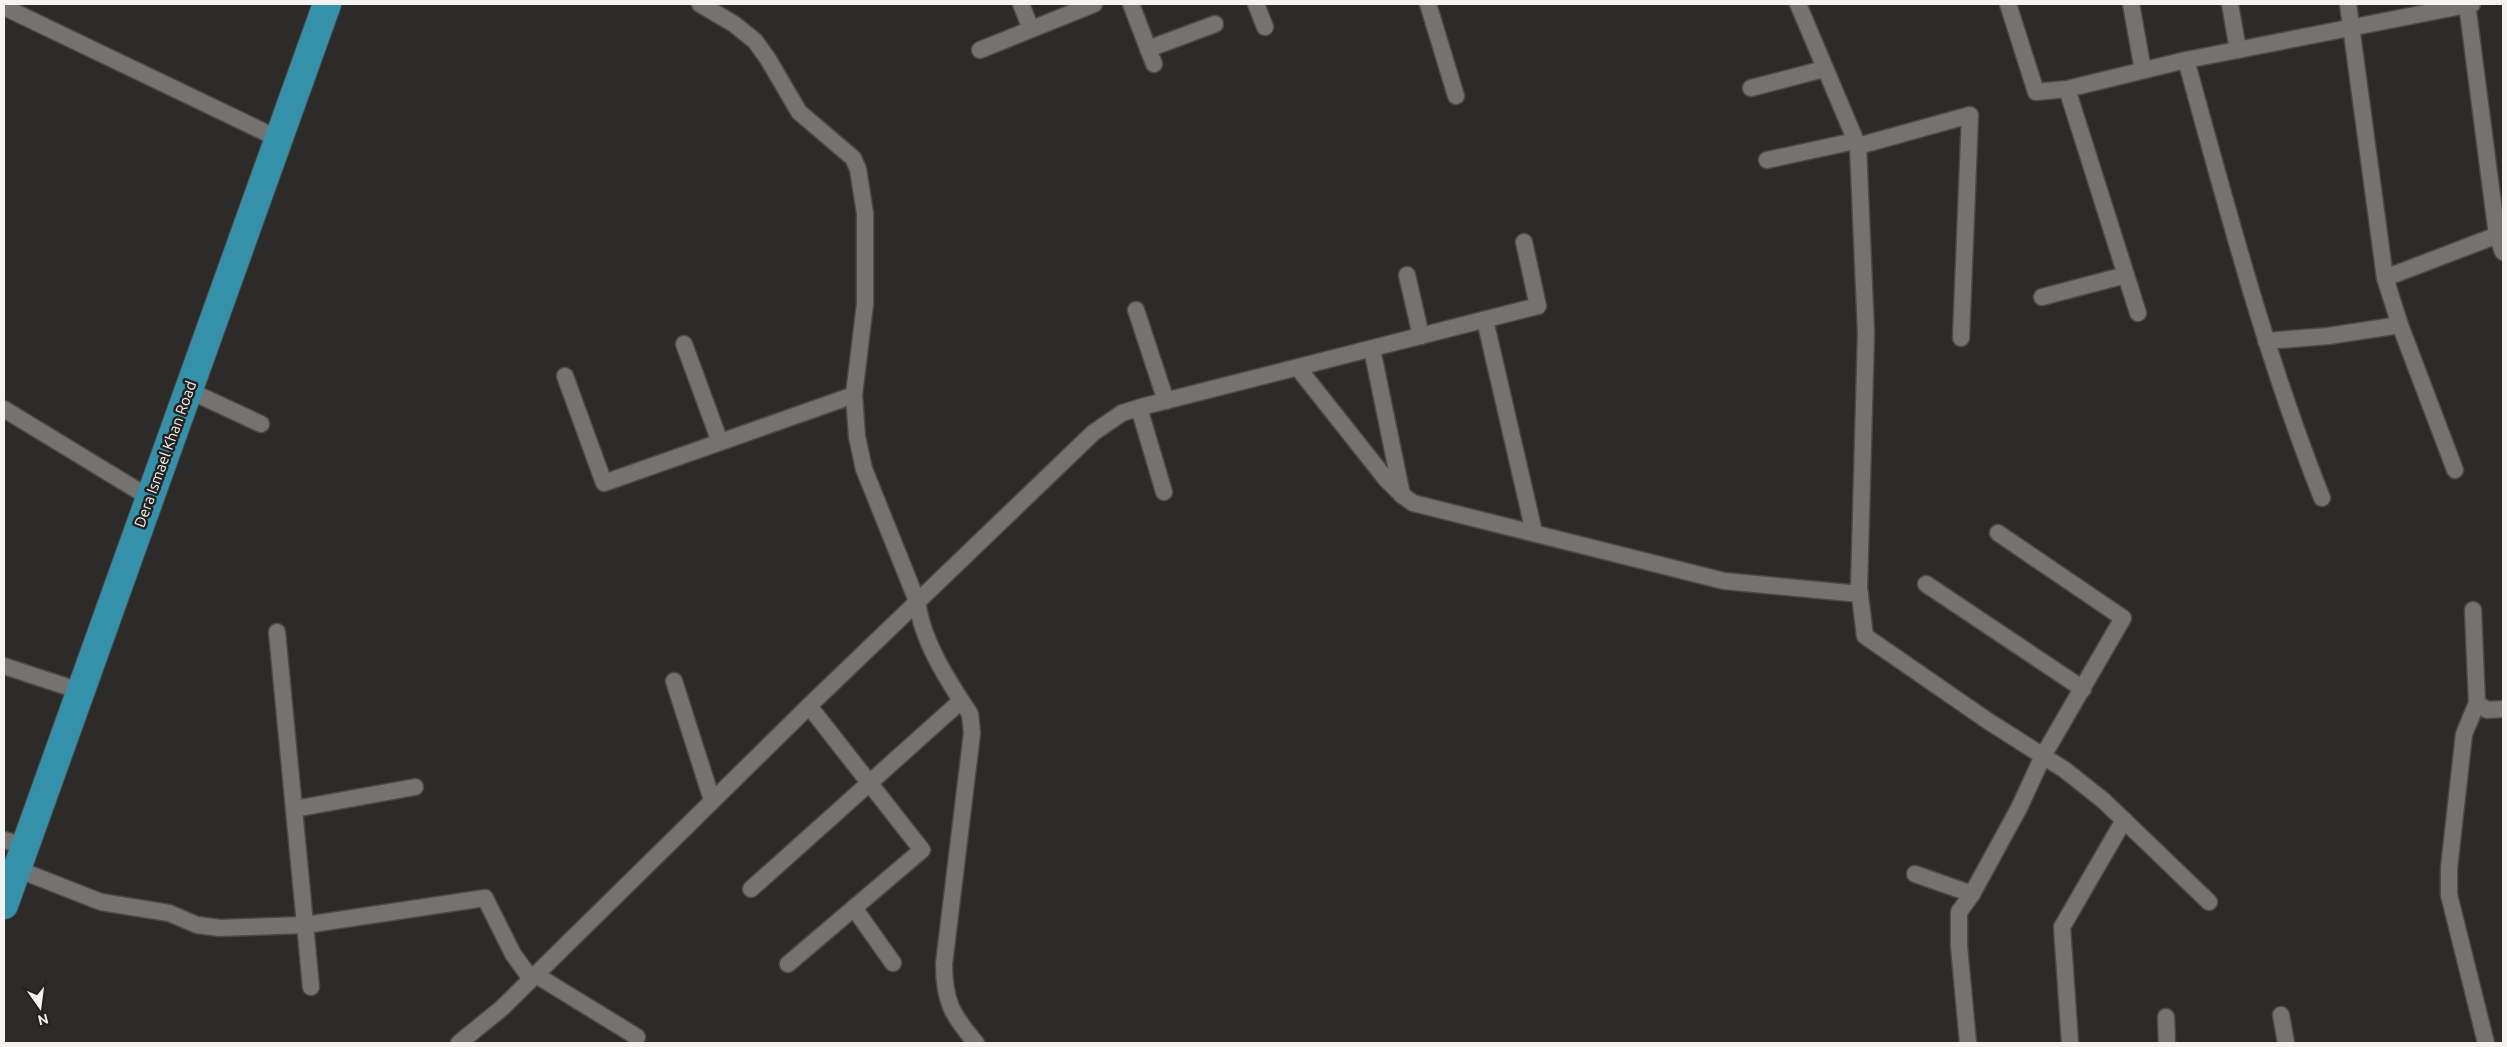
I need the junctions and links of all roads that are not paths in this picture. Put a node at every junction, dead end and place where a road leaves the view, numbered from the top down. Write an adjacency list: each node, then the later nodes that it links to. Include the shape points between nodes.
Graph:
1 (327, 4): 27 (highway, Dera Ismael Khan Road)
2 (700, 4): 49 (street, via 755,41 798,112 853,158 858,169 865,213 865,304)
3 (1021, 4): 18 (street)
4 (1094, 4): 18 (street)
5 (1131, 4): 15 (street, via 1151,57)
6 (1256, 4): 16 (street)
7 (1428, 4): 26 (street)
8 (1798, 4): 22 (street)
9 (2008, 4): 25 (street, via 2036,92)
10 (2131, 4): 23 (street)
11 (2230, 4): 20 (street)
12 (2348, 4): 17 (street)
13 (2469, 4): 17 (street); 30 (street)
14 (4, 7): 27 (street)
15 (1215, 24)
16 (1265, 27)
17 (2352, 27): 20 (street); 35 (street)
18 (1030, 29): 19 (street)
19 (980, 50)
20 (2238, 50): 21 (street)
21 (2186, 60): 23 (street); 43 (street)
22 (1824, 69): 24 (street); 28 (street)
23 (2143, 70): 25 (street)
24 (1751, 88)
25 (2067, 88): 34 (street)
26 (1456, 96)
27 (279, 139): 48 (highway, Dera Ismael Khan Road)
28 (1856, 144): 29 (street); 42 (street, via 1970,115); 63 (street, via 1866,333)
29 (1767, 160)
30 (2500, 234): 32 (street); 35 (street)
31 (1524, 242): 39 (street, via 1538,306)
32 (2503, 252)
33 (1407, 275): 41 (street)
34 (2126, 275): 36 (street); 38 (street)
35 (2385, 278): 40 (street)
36 (2042, 297)
37 (1136, 310): 50 (street)
38 (2138, 313)
39 (1485, 320): 41 (street); 60 (street)
40 (2400, 325): 43 (street); 55 (street)
41 (1421, 336): 45 (street)
42 (1961, 338)
43 (2266, 341): 59 (street, via 2299,442)
44 (684, 344): 54 (street)
45 (1372, 349): 46 (street); 57 (street)
46 (1298, 368): 50 (street); 57 (street)
47 (565, 376): 54 (street, via 604,483)
48 (188, 390): 53 (street); 58 (highway, Dera Ismael Khan Road)
49 (854, 395): 54 (street); 64 (street, via 857,437 864,469)
50 (1166, 401): 51 (street)
51 (1139, 408): 56 (street); 64 (street, via 1122,413 1093,434)
52 (4, 409): 58 (street)
53 (262, 424)
54 (720, 442)
55 (2455, 470)
56 (1164, 492)
57 (1402, 495): 60 (street, via 1413,503)
58 (150, 498): 70 (highway, Dera Ismael Khan Road)
59 (2322, 498)
60 (1534, 532): 63 (street, via 1724,581)
61 (1998, 533): 69 (street, via 2124,618)
62 (1926, 584): 69 (street)
63 (1860, 594): 75 (street, via 1865,636)
64 (917, 601): 71 (street, via 919,618 930,644); 73 (street)
65 (2473, 610): 72 (street)
66 (277, 632): 79 (street)
67 (4, 666): 70 (street)
68 (674, 681): 78 (street)
69 (2083, 689): 75 (street)
70 (80, 691): 81 (highway, Dera Ismael Khan Road)
71 (961, 701): 76 (street); 97 (street, via 970,714 972,733 944,964 944,989 953,1012)
72 (2477, 703): 74 (street, via 2487,710); 102 (street, via 2464,734 2449,868 2449,895)
73 (809, 706): 76 (street); 78 (street)
74 (2503, 709)
75 (2043, 756): 80 (street, via 2089,789); 84 (street)
76 (869, 783): 83 (street); 87 (street, via 922,850)
77 (415, 786): 79 (street)
78 (712, 800): 91 (street)
79 (294, 809): 88 (street)
80 (2124, 820): 85 (street); 99 (street, via 2062,928)
81 (15, 852): 86 (highway, Dera Ismael Khan Road); 88 (street, via 101,902 169,913 197,925 220,928)
82 (1915, 874): 84 (street)
83 (751, 889)
84 (1972, 894): 98 (street, via 1959,912)
85 (2208, 902)
86 (4, 905)
87 (854, 908): 89 (street); 90 (street)
88 (305, 925): 91 (street, via 485,898 513,954); 92 (street)
89 (893, 963)
90 (788, 964)
91 (534, 977): 95 (street); 96 (street)
92 (311, 988)
93 (2281, 1015): 101 (street)
94 (2166, 1017): 100 (street)
95 (637, 1037)
96 (459, 1043)
97 (976, 1043)
98 (1968, 1043)
99 (2070, 1043)
100 (2167, 1043)
101 (2286, 1043)
102 (2486, 1043)

